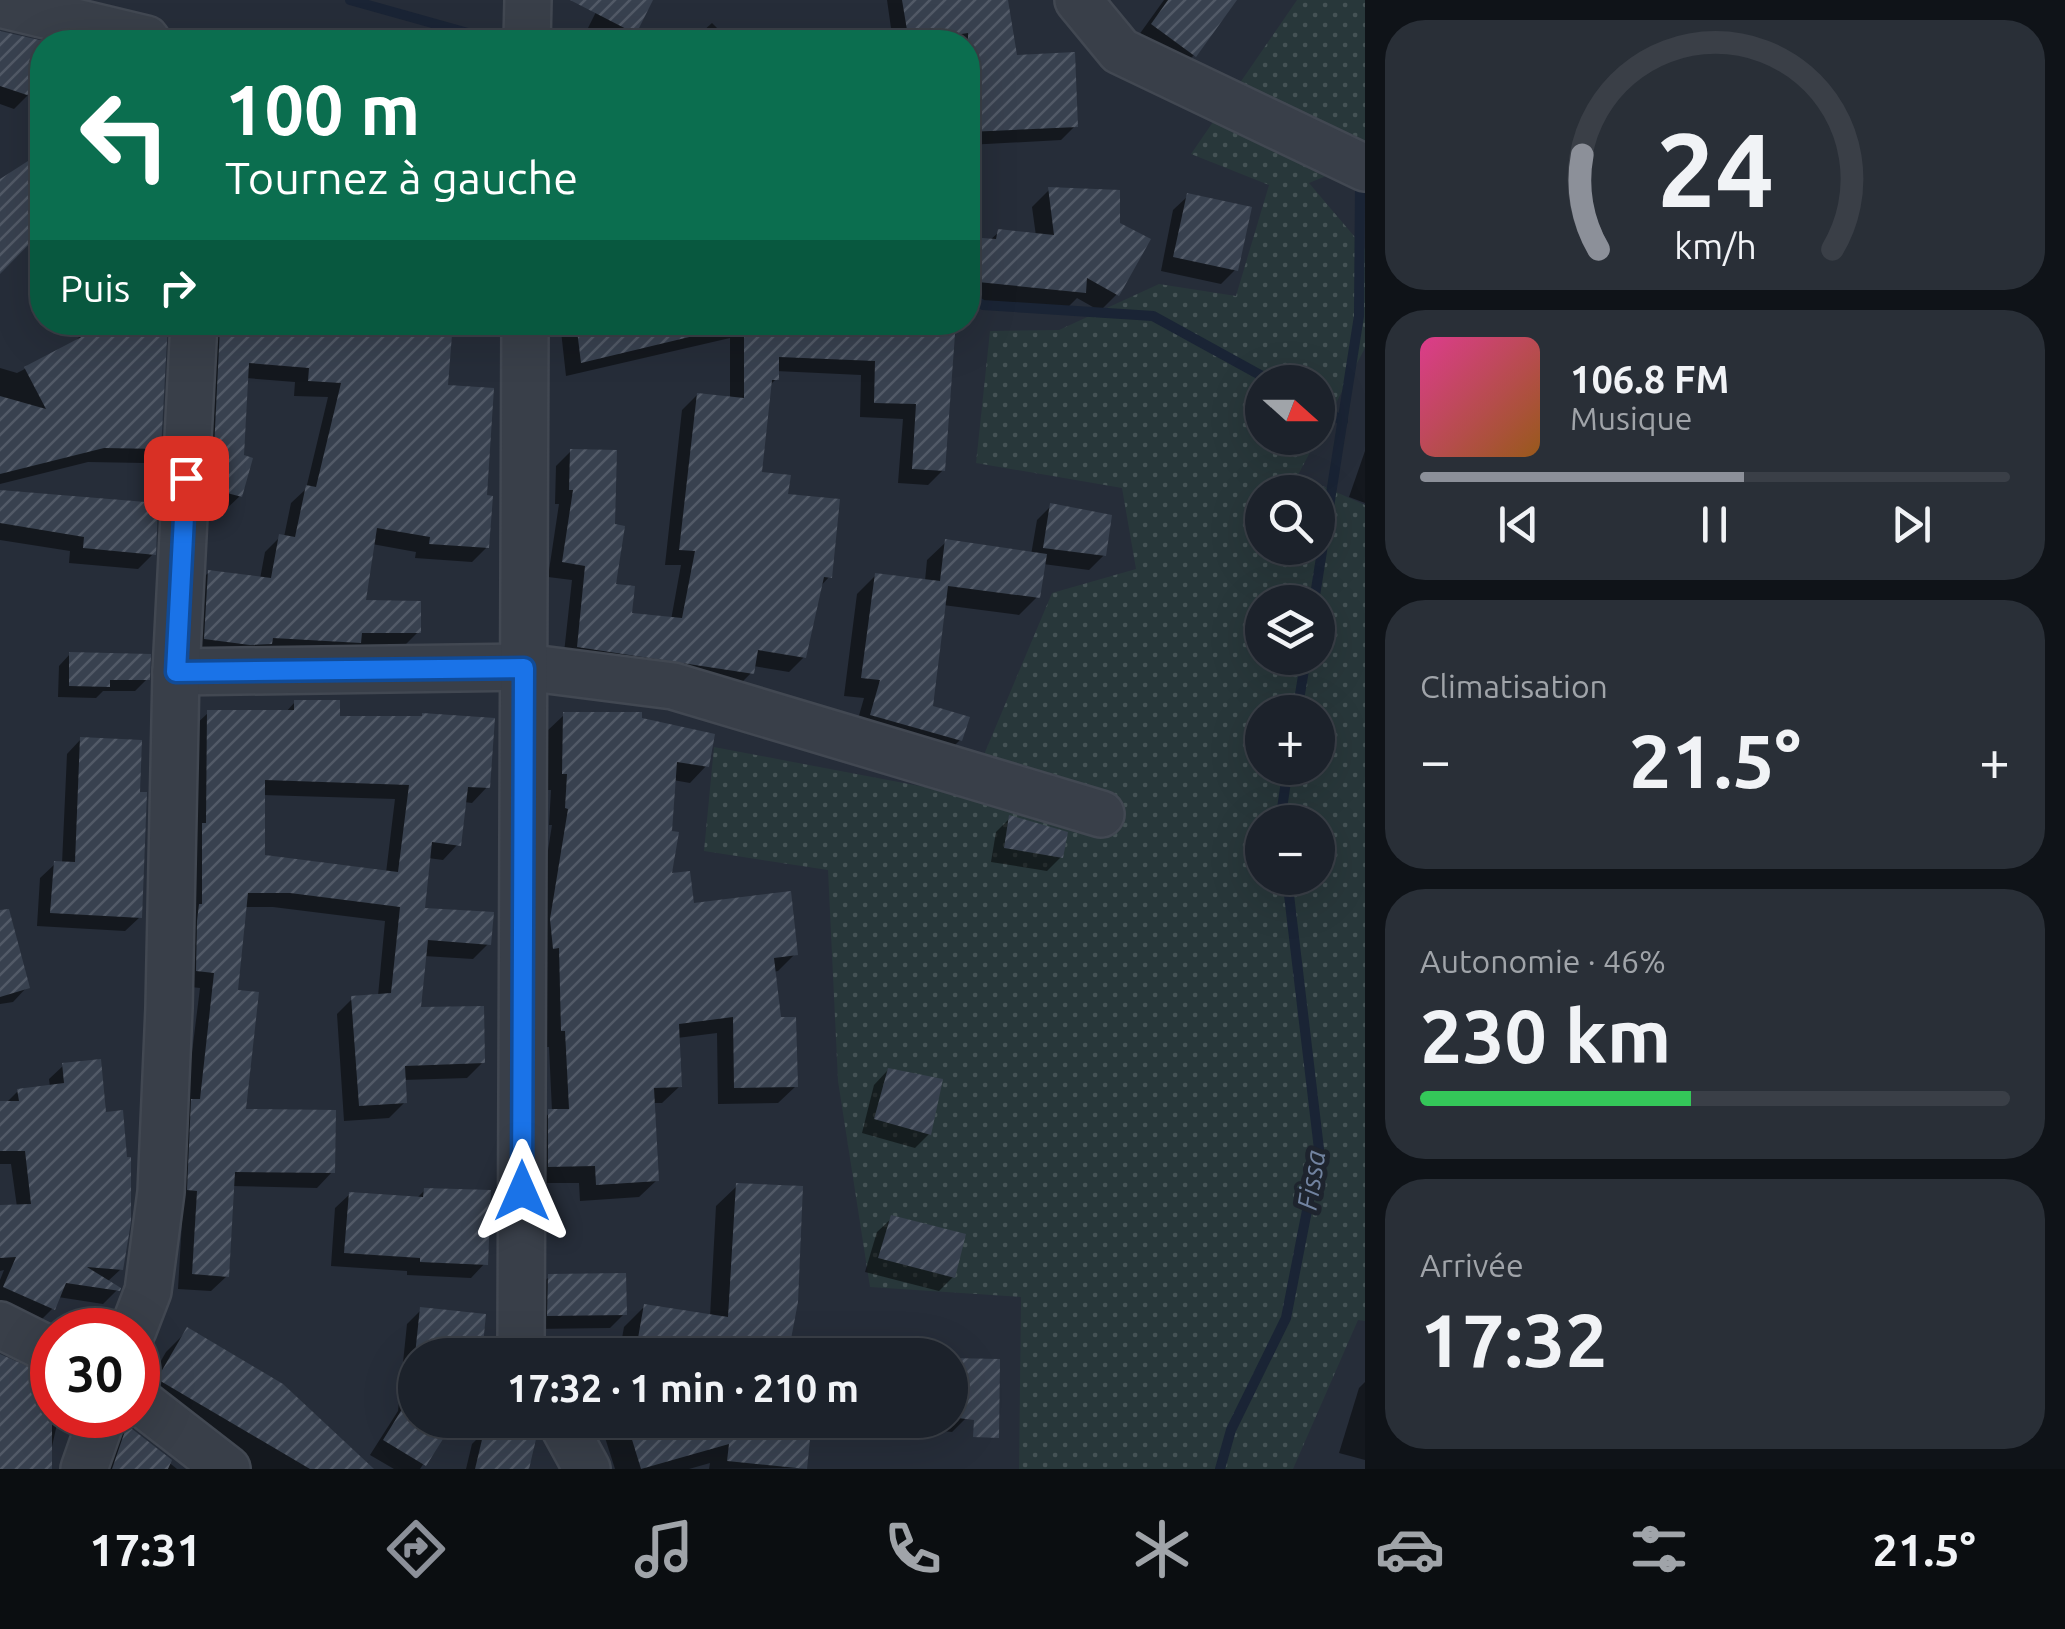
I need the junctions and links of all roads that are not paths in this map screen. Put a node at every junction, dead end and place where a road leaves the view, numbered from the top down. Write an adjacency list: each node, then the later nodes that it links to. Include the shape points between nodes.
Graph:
1 (528, 0): 5 (street)
2 (1078, 0): 6 (street, via 1120,51)
3 (0, 4): 4 (street)
4 (108, 30)
5 (528, 30)
6 (1365, 168)
7 (193, 335): 10 (street)
8 (526, 335): 9 (street)
9 (524, 668): 10 (street); 11 (street, via 673,686); 14 (street)
10 (176, 672): 12 (street, via 161,1192)
11 (1101, 814)
12 (141, 1308)
13 (0, 1325): 15 (street)
14 (521, 1338)
15 (30, 1340)
16 (160, 1417): 20 (street)
17 (94, 1438): 19 (street)
18 (570, 1438): 21 (street)
19 (84, 1469)
20 (227, 1469)
21 (587, 1469)

